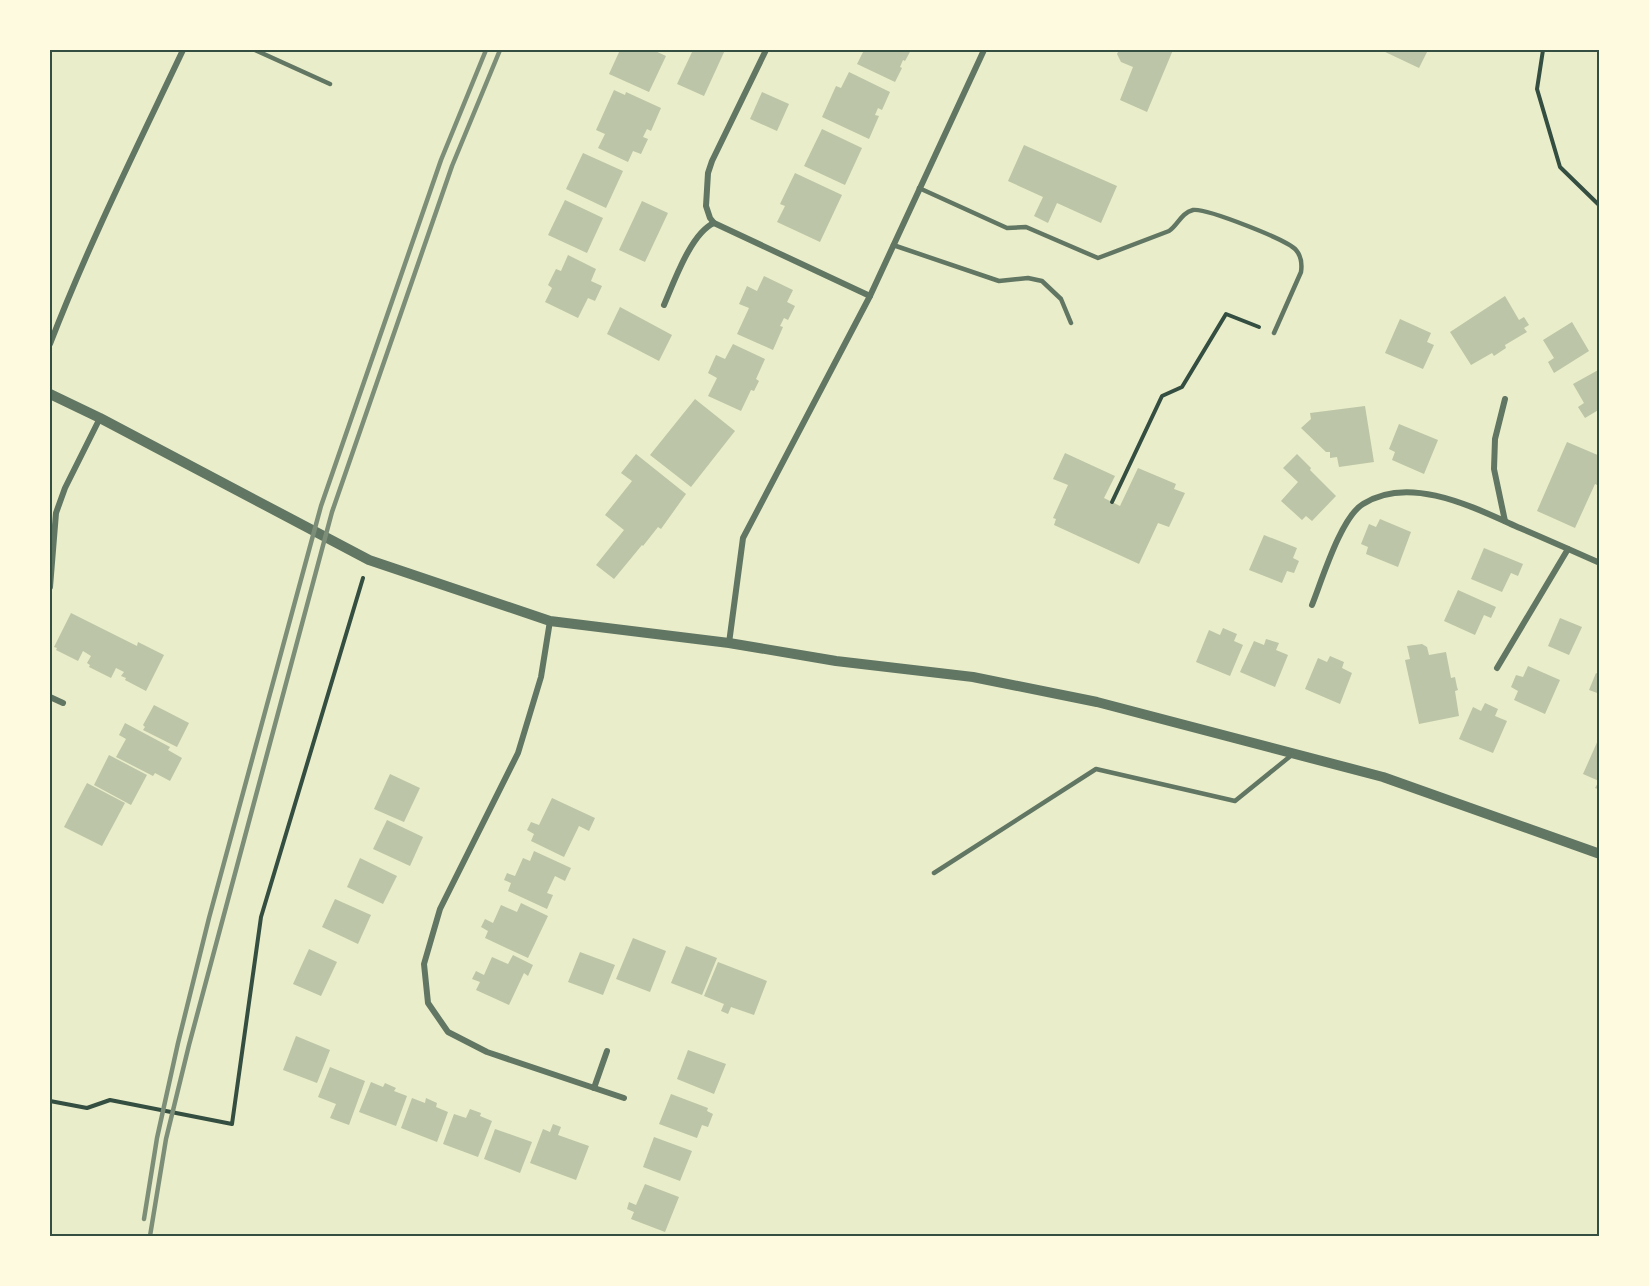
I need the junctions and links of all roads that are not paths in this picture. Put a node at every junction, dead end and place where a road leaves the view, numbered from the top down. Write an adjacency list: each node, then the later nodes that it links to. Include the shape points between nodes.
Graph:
1 (183, 50): 13 (street, via 119,183)
2 (255, 50): 5 (lane)
3 (766, 50): 7 (street, via 708,173 706,206)
4 (984, 50): 6 (street)
5 (330, 84)
6 (919, 188): 8 (street); 12 (lane, via 1007,228 1026,227 1098,258 1169,231 1186,213 1213,212 1290,245 1300,256 1301,272)
7 (714, 223): 9 (street); 10 (street, via 688,253)
8 (893, 245): 9 (street); 11 (lane, via 999,280 1042,281 1061,299)
9 (870, 296): 23 (street, via 743,538)
10 (664, 305)
11 (1071, 322)
12 (1274, 333)
13 (50, 344)
14 (50, 394): 16 (street)
15 (1505, 399): 17 (street, via 1495,439 1494,469)
16 (100, 418): 20 (street, via 56,513); 22 (street, via 369,560)
17 (1505, 521): 18 (street); 21 (street, via 1456,500 1419,493 1388,494 1362,504 1346,522)
18 (1568, 549): 19 (street); 24 (street)
19 (1599, 563)
20 (50, 587)
21 (1312, 605)
22 (550, 621): 23 (street); 31 (street, via 541,677 518,753 440,909 424,974 428,1003 448,1032 487,1052)
23 (729, 643): 27 (street, via 836,661 973,677 1097,702)
24 (1497, 668)
25 (50, 698): 26 (street)
26 (63, 703)
27 (1293, 754): 28 (street, via 1383,777); 29 (lane, via 1235,801 1096,769)
28 (1599, 854)
29 (934, 873)
30 (607, 1051): 31 (street)
31 (594, 1088): 32 (street)
32 (624, 1098)

